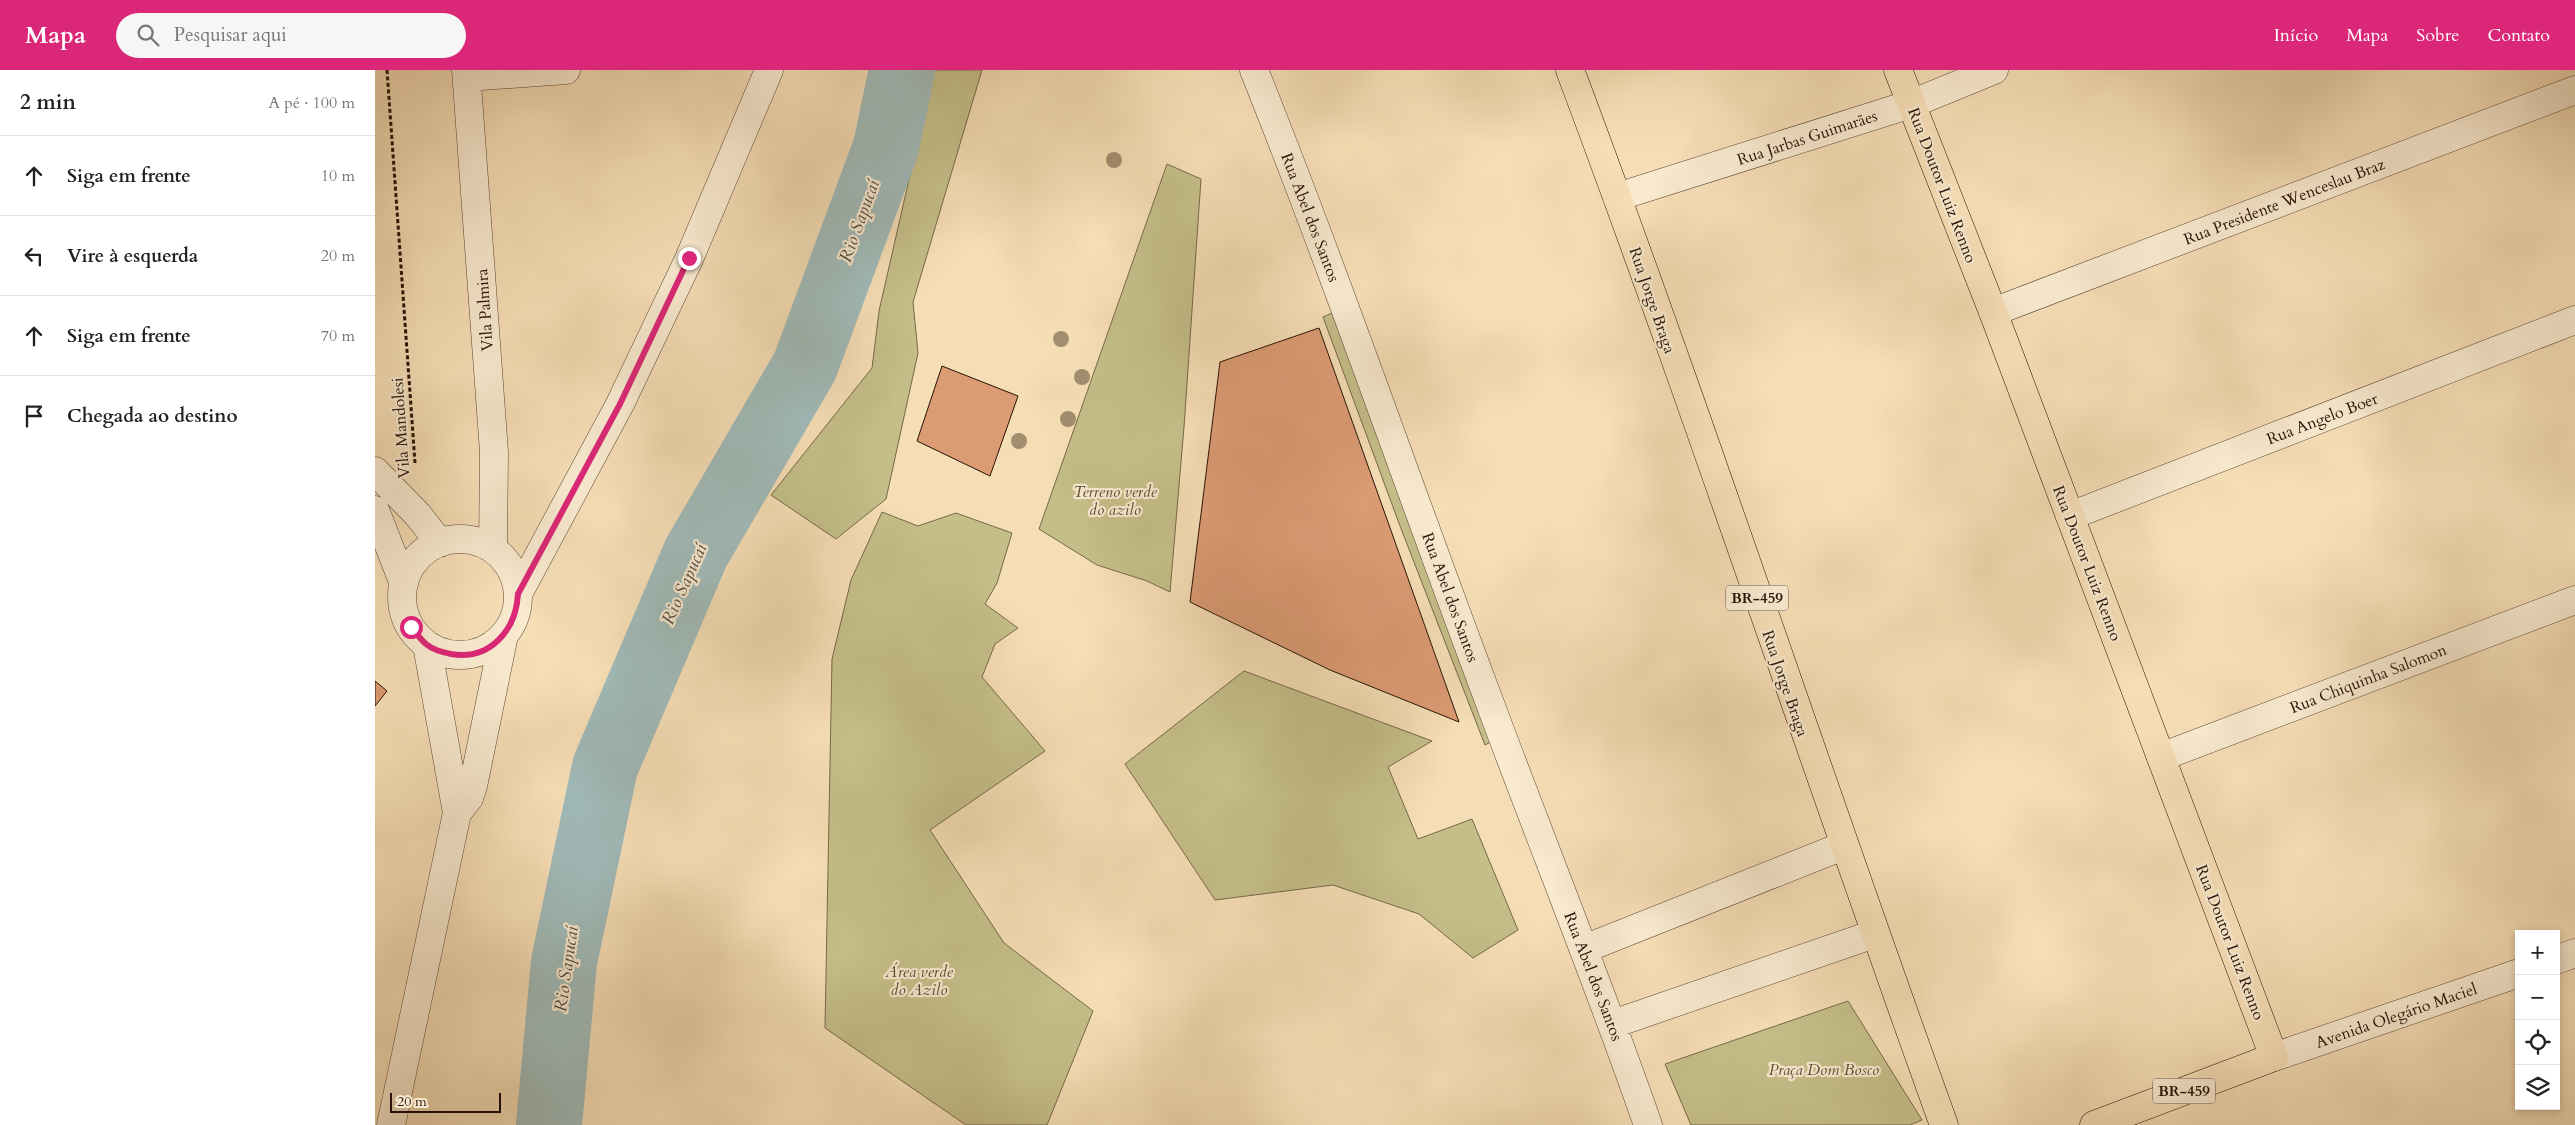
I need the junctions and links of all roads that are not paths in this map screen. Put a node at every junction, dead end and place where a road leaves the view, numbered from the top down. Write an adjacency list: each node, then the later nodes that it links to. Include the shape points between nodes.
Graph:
1 (566, 70): 7 (street)
2 (769, 70): 19 (street, via 689,258 624,396)
3 (1253, 70): 27 (street, Rua Abel dos Santos, via 1295,172 1491,706)
4 (1570, 70): 10 (highway, Rua Jorge Braga / BR-459)
5 (1898, 70): 9 (highway, Rua Doutor Luiz Renno)
6 (1994, 70): 9 (street, Rua Jarbas Guimarães)
7 (466, 73): 17 (street, Vila Palmira, via 494,452)
8 (2575, 90): 11 (street, Rua Presidente Wenceslau Braz)
9 (1911, 104): 10 (street, Rua Jarbas Guimarães); 11 (highway, Rua Doutor Luiz Renno)
10 (1617, 197): 25 (highway, Rua Jorge Braga / BR-459)
11 (1993, 312): 15 (highway, Rua Doutor Luiz Renno)
12 (2575, 320): 15 (street, Rua Angelo Boer)
13 (375, 471): 16 (street)
14 (375, 510): 18 (street)
15 (2070, 516): 23 (highway, Rua Doutor Luiz Renno)
16 (440, 543): 17 (street, via 459,539); 18 (street, via 423,552 411,567)
17 (493, 549): 19 (street, via 506,561 515,577)
18 (404, 584): 22 (street, via 403,604 411,627)
19 (518, 594): 21 (street, via 513,623)
20 (2575, 600): 23 (street, Rua Chiquinha Salomon)
21 (504, 635): 22 (street, via 476,654 451,654); 24 (street, via 473,786 469,798)
22 (427, 644): 24 (street)
23 (2161, 757): 32 (highway, Rua Doutor Luiz Renno)
24 (457, 812): 33 (street)
25 (1843, 846): 26 (highway, Rua Jorge Braga / BR-459); 27 (street)
26 (1874, 934): 31 (street); 35 (highway, Rua Jorge Braga / BR-459)
27 (1584, 948): 31 (street, Rua Abel dos Santos)
28 (2575, 953): 29 (street)
29 (2560, 959)
30 (2515, 974): 32 (street, Avenida Olegário Maciel)
31 (1613, 1024): 34 (street, Rua Abel dos Santos)
32 (2274, 1057): 36 (highway, BR-459)
33 (391, 1125)
34 (1648, 1125)
35 (1944, 1125)
36 (2094, 1125)

